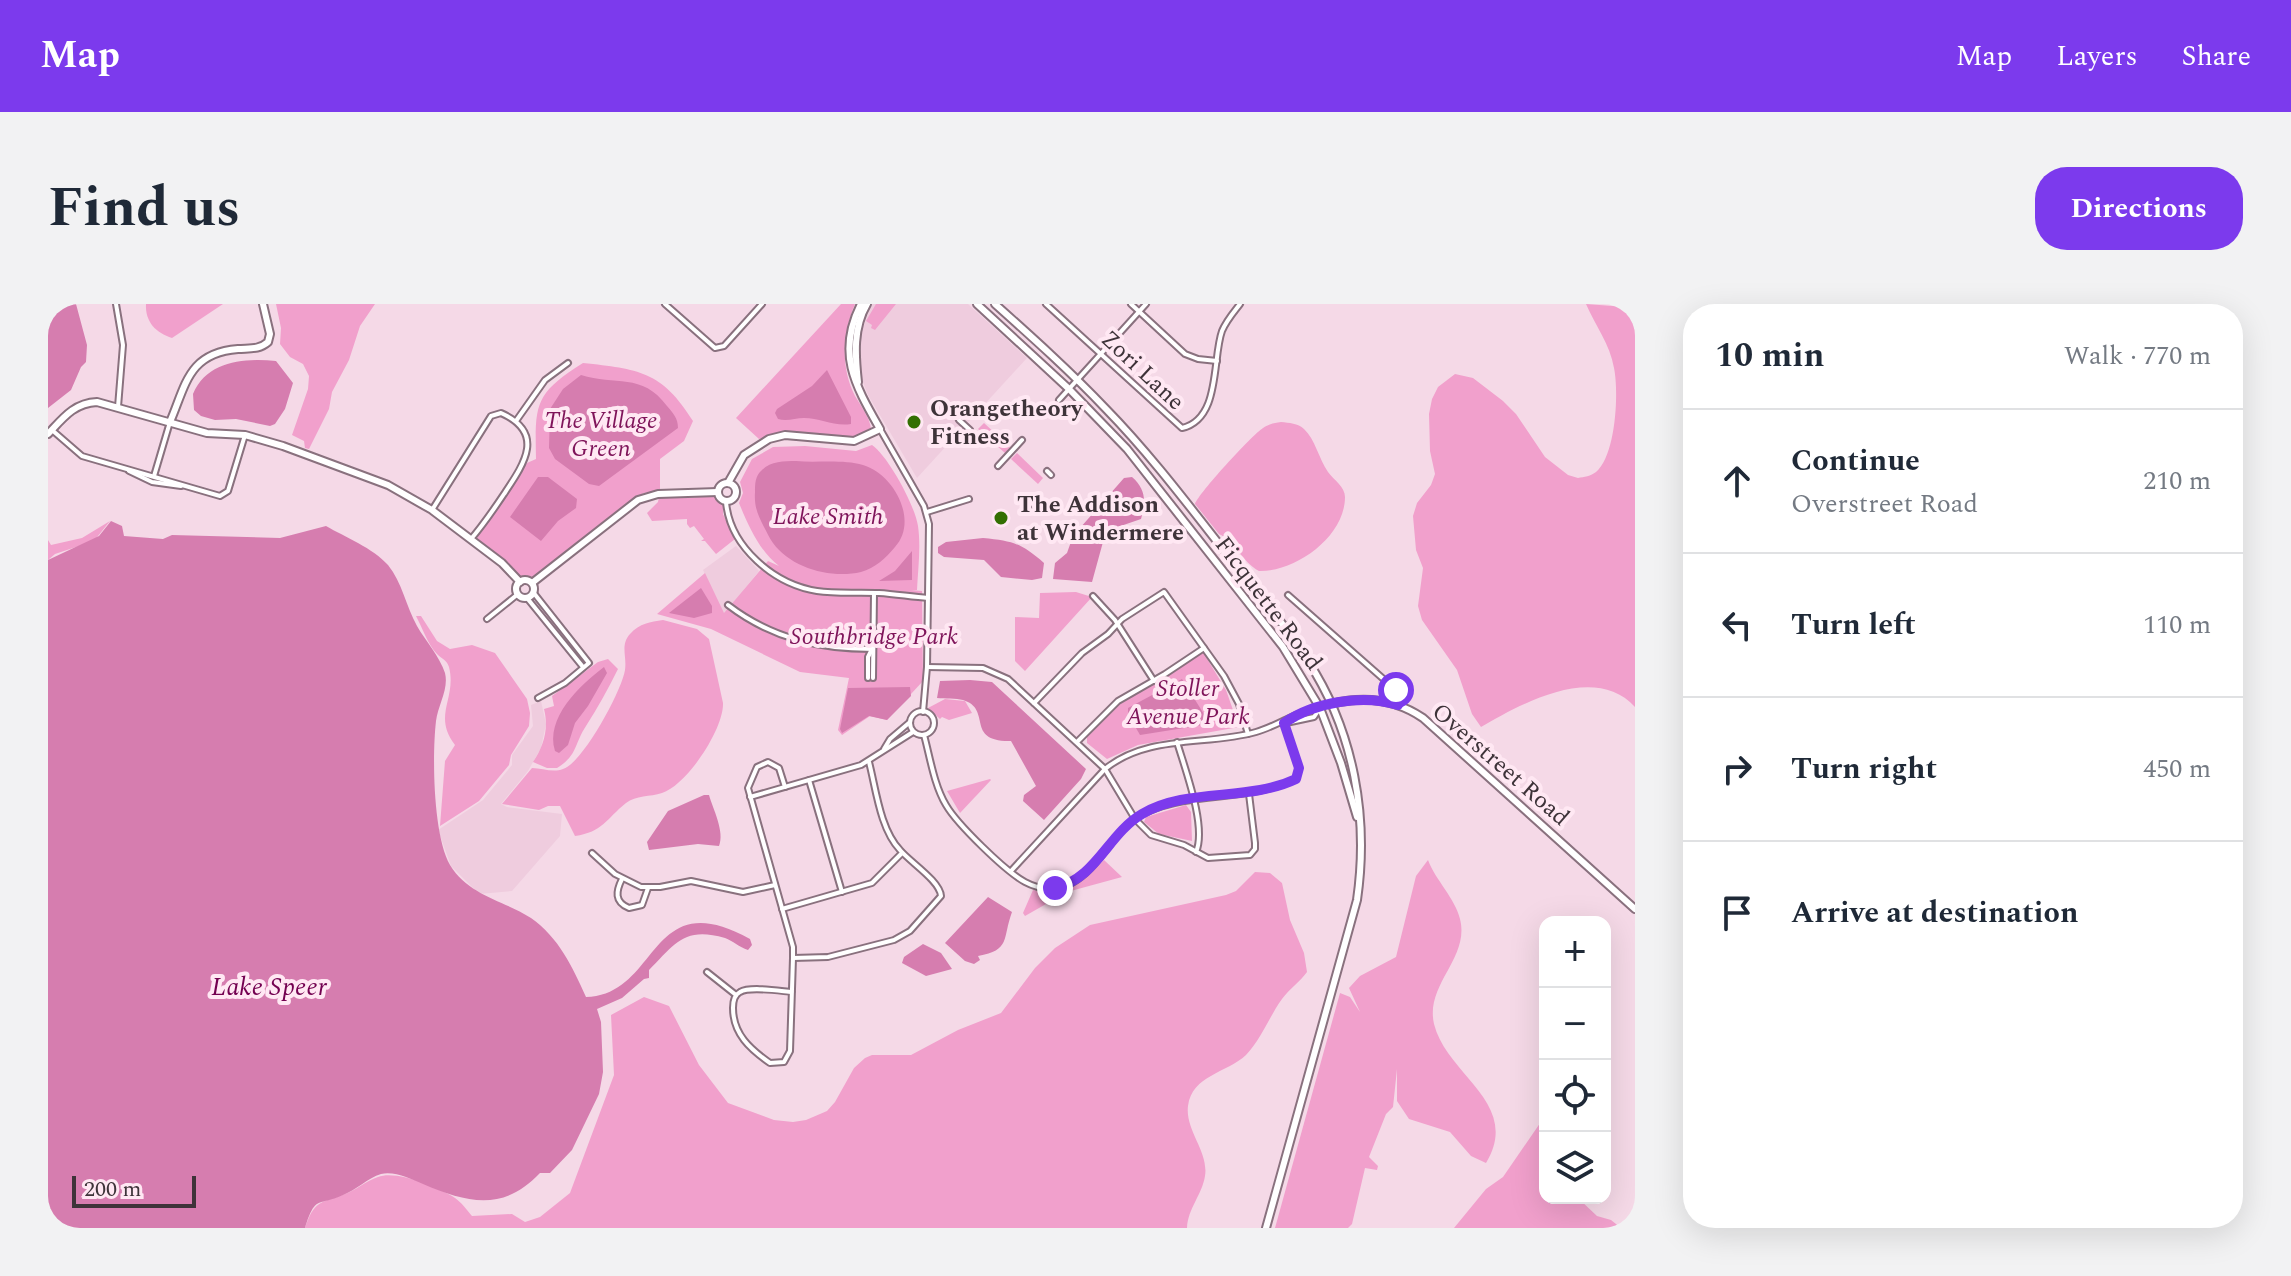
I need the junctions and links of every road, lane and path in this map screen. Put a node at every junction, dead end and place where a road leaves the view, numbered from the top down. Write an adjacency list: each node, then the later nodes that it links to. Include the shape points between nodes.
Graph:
1 (116, 304): 19 (street, via 123,345)
2 (263, 304): 22 (street, via 270,334 266,344 202,361 184,383)
3 (665, 304): 4 (street, via 715,348 724,346)
4 (762, 304)
5 (864, 304): 23 (street, via 854,333 859,390)
6 (977, 304): 17 (street, Ficquette Road)
7 (995, 304): 16 (street, Ficquette Road)
8 (1046, 304): 13 (street, Zori Lane)
9 (1131, 304): 12 (street)
10 (1146, 304): 12 (street)
11 (1240, 304): 14 (street, via 1223,331)
12 (1139, 312): 13 (street); 14 (street, via 1185,354)
13 (1100, 354): 14 (street, Zori Lane, via 1182,428 1209,401); 16 (street)
14 (1217, 361)
15 (568, 363): 21 (street, via 538,388)
16 (1077, 379): 17 (street); 61 (street, Ficquette Road, via 1157,466 1278,620)
17 (1069, 389): 18 (street); 63 (street, Ficquette Road, via 1165,495 1290,656)
18 (1059, 400)
19 (118, 407): 22 (street); 25 (street, via 80,404)
20 (959, 420): 24 (street)
21 (516, 421): 38 (street, via 501,413 491,416); 40 (street, via 527,438 525,460)
22 (170, 422): 26 (street, via 210,434); 30 (street)
23 (880, 429): 31 (street, via 854,441 785,435 769,439 744,455); 39 (street)
24 (970, 430)
25 (50, 432): 29 (street, via 79,455)
26 (245, 435): 32 (street, via 227,493 218,496); 38 (street, via 388,485)
27 (1022, 440): 28 (street)
28 (998, 466)
29 (125, 469): 30 (street); 32 (street, via 157,483)
30 (154, 476): 32 (street)
31 (728, 483): 33 (street); 35 (street, via 736,492)
32 (184, 486)
33 (718, 492): 35 (street); 42 (street, via 638,500)
34 (969, 499): 39 (street)
35 (726, 502): 44 (street, via 743,545 782,579 815,591)
36 (1024, 504): 37 (street)
37 (1029, 509)
38 (432, 510): 40 (street)
39 (927, 512): 49 (street)
40 (471, 539): 41 (street)
41 (520, 582): 42 (street); 45 (street)
42 (532, 583): 43 (street)
43 (533, 592): 48 (street); 55 (street, via 589,663)
44 (874, 593): 49 (street); 54 (street)
45 (518, 594): 48 (street); 51 (street)
46 (1288, 595): 62 (street, via 1396,690)
47 (1093, 596): 52 (street)
48 (527, 598): 55 (street)
49 (928, 598): 56 (street)
50 (728, 605): 54 (street, via 763,628 795,640)
51 (487, 619)
52 (1117, 624): 53 (street, via 1164,592); 58 (street); 60 (street)
53 (1204, 648): 58 (street); 68 (street, via 1232,689)
54 (873, 649): 57 (street)
55 (584, 667): 59 (street)
56 (927, 667): 60 (street, via 991,669); 64 (street)
57 (871, 678)
58 (1154, 681): 70 (street, via 1112,706)
59 (538, 698)
60 (1034, 703): 70 (street)
61 (1331, 704): 62 (street, Overstreet Road, via 1368,699); 63 (street, Overstreet Road); 84 (street, Ficquette Road, via 1356,781)
62 (1398, 705): 91 (street, Overstreet Road, via 1444,735)
63 (1320, 708): 66 (street); 84 (street, Ficquette Road, via 1353,798)
64 (923, 712): 65 (street); 69 (street, via 933,723)
65 (910, 722): 67 (street); 72 (street)
66 (1284, 723): 68 (street); 77 (street, via 1299,775)
67 (913, 732): 69 (street); 72 (street)
68 (1248, 734): 71 (street)
69 (924, 735): 85 (street, via 945,804)
70 (1077, 742): 74 (street)
71 (1177, 742): 74 (street, via 1141,751); 79 (street)
72 (883, 752): 73 (street)
73 (869, 762): 75 (street); 83 (street, via 888,831)
74 (1105, 769): 80 (street); 85 (street)
75 (809, 780): 76 (street); 89 (street)
76 (785, 787): 78 (street); 78 (street, via 777,766 763,763 749,782)
77 (1249, 793): 79 (street); 81 (street, via 1253,853 1215,860)
78 (750, 797): 87 (street)
79 (1192, 800): 80 (street); 81 (street, via 1200,840)
80 (1135, 819): 81 (street, via 1157,838); 85 (street, via 1070,884 1035,886)
81 (1196, 852)
82 (592, 853): 86 (street)
83 (902, 853): 89 (street, via 872,883); 92 (street, via 941,892 910,931 828,957)
84 (1362, 860): 96 (street, Ficquette Road, via 1353,922)
85 (1011, 871)
86 (622, 879): 88 (street); 88 (street, via 617,897 629,908 642,905)
87 (775, 885): 88 (street, via 743,892 691,881); 90 (street)
88 (648, 888)
89 (842, 892): 90 (street)
90 (782, 909): 92 (street)
91 (1635, 909)
92 (793, 958): 94 (street)
93 (707, 972): 95 (street)
94 (792, 992): 95 (street, via 748,990); 95 (street, via 790,1051 776,1064 736,1031)
95 (736, 995)
96 (1266, 1228)

